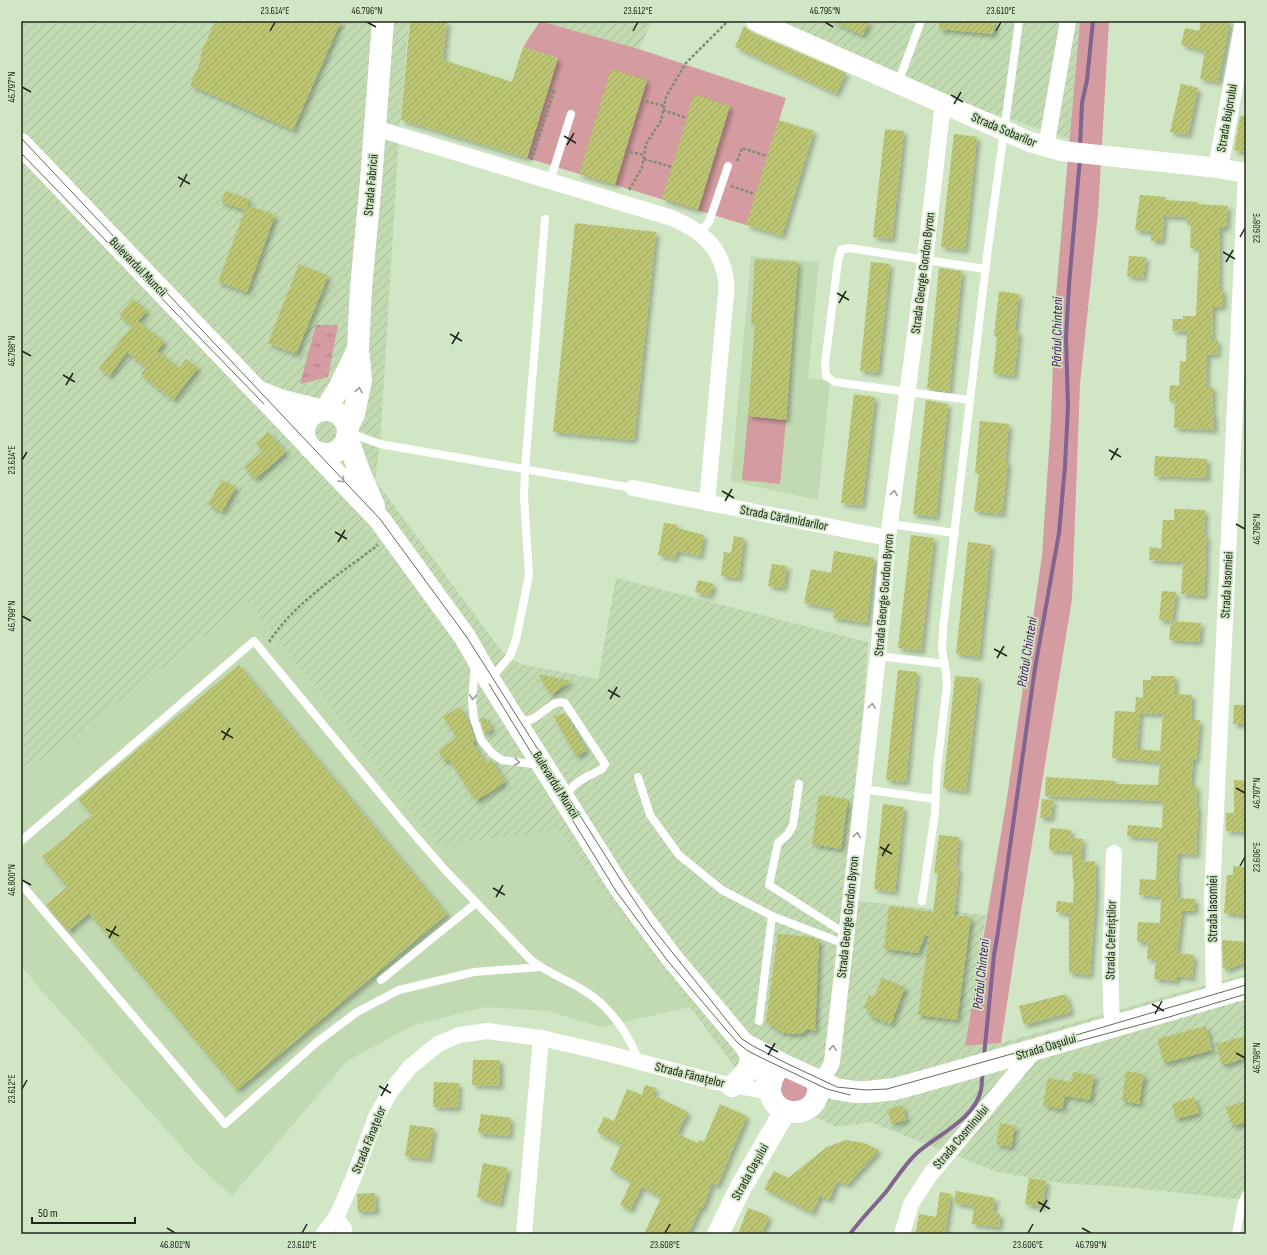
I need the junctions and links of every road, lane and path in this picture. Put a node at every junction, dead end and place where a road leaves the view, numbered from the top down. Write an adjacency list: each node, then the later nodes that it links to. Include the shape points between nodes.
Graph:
1 (383, 21): 16 (main road, Strada Fabricii)
2 (728, 21): 12 (path, via 685,64 666,97)
3 (756, 21): 8 (street, Strada Sobarilor)
4 (921, 21): 8 (lane)
5 (1019, 21): 17 (lane)
6 (1068, 21): 21 (street)
7 (1245, 21): 27 (street, Strada Bujorului)
8 (898, 83): 11 (street, Strada Sobarilor)
9 (548, 90): 19 (path, via 554,91)
10 (641, 100): 12 (path)
11 (943, 103): 17 (street, Strada Sobarilor); 36 (street, Strada George Gordon Byron)
12 (664, 106): 13 (path)
13 (663, 110): 15 (path); 24 (path, via 660,121 646,144)
14 (571, 114): 31 (lane)
15 (687, 118)
16 (375, 128): 29 (street); 38 (main road, Strada Fabricii)
17 (1005, 131): 21 (street, Strada Sobarilor); 37 (lane)
18 (535, 132): 19 (path)
19 (540, 133): 29 (path)
20 (21, 144): 39 (main road, Bulevardul Muncii)
21 (1054, 149): 27 (street, Strada Sobarilor)
22 (625, 151): 24 (path)
23 (767, 156): 25 (path, via 742,148)
24 (644, 157): 26 (path); 33 (path, via 642,168 628,191)
25 (732, 166): 35 (lane, via 709,222)
26 (672, 167)
27 (1218, 168): 28 (street, Strada Sobarilor)
28 (1246, 173): 73 (street, Strada Iasomiei, via 1212,896)
29 (526, 174): 31 (street)
30 (732, 180): 32 (path)
31 (550, 181): 33 (street)
32 (729, 186)
33 (624, 204): 35 (street, via 672,218)
34 (545, 219): 45 (lane)
35 (699, 233): 47 (street, via 722,263 726,283)
36 (925, 260): 37 (lane); 40 (street, Strada George Gordon Byron); 40 (lane, via 849,248 840,250 838,261 825,364 826,376 835,382)
37 (985, 270): 41 (lane)
38 (358, 349): 42 (main road, Strada Fabricii, via 339,388); 43 (main road, Strada Fabricii, one-way to 38, via 360,380)
39 (256, 390): 42 (main road, Bulevardul Muncii, via 283,401); 44 (main road, Bulevardul Muncii)
40 (908, 392): 41 (lane); 49 (street, Strada George Gordon Byron, one-way to 40)
41 (970, 400): 50 (lane)
42 (322, 409): 43 (main road, via 342,416); 44 (main road, via 312,414 304,426 303,434)
43 (348, 432): 44 (main road, via 341,448 336,452 322,454); 45 (lane, via 380,444); 48 (main road, Bulevardul Muncii, via 359,471)
44 (310, 446): 48 (main road, Bulevardul Muncii, one-way to 48)
45 (525, 469): 46 (lane); 55 (lane, via 524,496 529,575 516,640 510,656)
46 (633, 488): 47 (street, Strada Cărămidarilor)
47 (707, 503): 49 (street, Strada Cărămidarilor)
48 (385, 528): 51 (path, via 331,581 289,616 277,629); 53 (main road, Bulevardul Muncii, via 465,637)
49 (889, 531): 50 (lane); 52 (street, Strada George Gordon Byron)
50 (955, 532): 54 (lane, via 942,649)
51 (263, 652): 63 (lane, via 254,641); 67 (lane, via 406,825)
52 (878, 656): 54 (lane); 60 (street, Strada George Gordon Byron, one-way to 52)
53 (477, 659): 55 (main road, Bulevardul Muncii); 57 (lane, one-way to 57, via 472,700 474,719 481,740 502,760)
54 (945, 664): 61 (lane, via 947,685)
55 (490, 681): 56 (main road, Bulevardul Muncii)
56 (511, 714): 57 (main road, Bulevardul Muncii); 62 (lane, via 529,720 556,703 565,703 605,764 573,785)
57 (542, 764): 62 (main road, Bulevardul Muncii)
58 (638, 777): 68 (lane, via 650,814 679,855 722,890)
59 (799, 784): 69 (lane, via 793,825 778,843 769,885)
60 (862, 789): 61 (lane); 69 (street, Strada George Gordon Byron, one-way to 60)
61 (935, 798): 66 (lane)
62 (565, 801): 77 (main road, Bulevardul Muncii, via 620,888 676,963)
63 (21, 840)
64 (1114, 853): 75 (street, Strada Ceferiștilor, via 1110,965)
65 (21, 884): 70 (lane, via 225,1124 317,1042 357,1012 399,990 474,972)
66 (922, 901)
67 (476, 903): 70 (lane); 71 (lane)
68 (772, 916): 69 (lane); 74 (lane)
69 (846, 939): 81 (street, Strada George Gordon Byron, one-way to 69, via 830,1069 832,1062)
70 (540, 967): 79 (lane, via 582,989 605,1008 626,1034)
71 (381, 980)
72 (1246, 988): 73 (main road, Strada Oașului)
73 (1214, 997): 75 (main road, Strada Oașului)
74 (759, 1021)
75 (1112, 1027): 78 (main road, Strada Oașului)
76 (540, 1038): 79 (street, Strada Fânațelor); 88 (street, Strada Fânațelor, via 487,1031 459,1035 438,1044 410,1067 390,1092 376,1116); 91 (street)
77 (747, 1050): 80 (main road, Bulevardul Muncii); 82 (main road, via 748,1070 743,1078); 83 (main road, Bulevardul Muncii)
78 (1035, 1050): 84 (main road, Strada Oașului, via 895,1089 880,1092); 93 (street, Strada Cosminului, via 929,1176 912,1204)
79 (639, 1062): 82 (street, Strada Fânațelor)
80 (784, 1065): 81 (main road); 83 (main road, via 776,1072)
81 (816, 1080): 84 (main road, Strada Oașului); 85 (main road, via 818,1094)
82 (732, 1086): 83 (street, Strada Fânațelor)
83 (770, 1088): 86 (main road, via 775,1103)
84 (844, 1090): 85 (main road, Strada Oașului)
85 (811, 1106): 86 (main road, via 799,1112)
86 (785, 1111): 92 (main road, Strada Oașului, via 741,1187)
87 (1246, 1195): 94 (lane)
88 (336, 1218): 89 (street, Strada Fânațelor); 90 (street, via 344,1228)
89 (323, 1234)
90 (344, 1234)
91 (524, 1234)
92 (718, 1234)
93 (902, 1234)
94 (1236, 1234)

